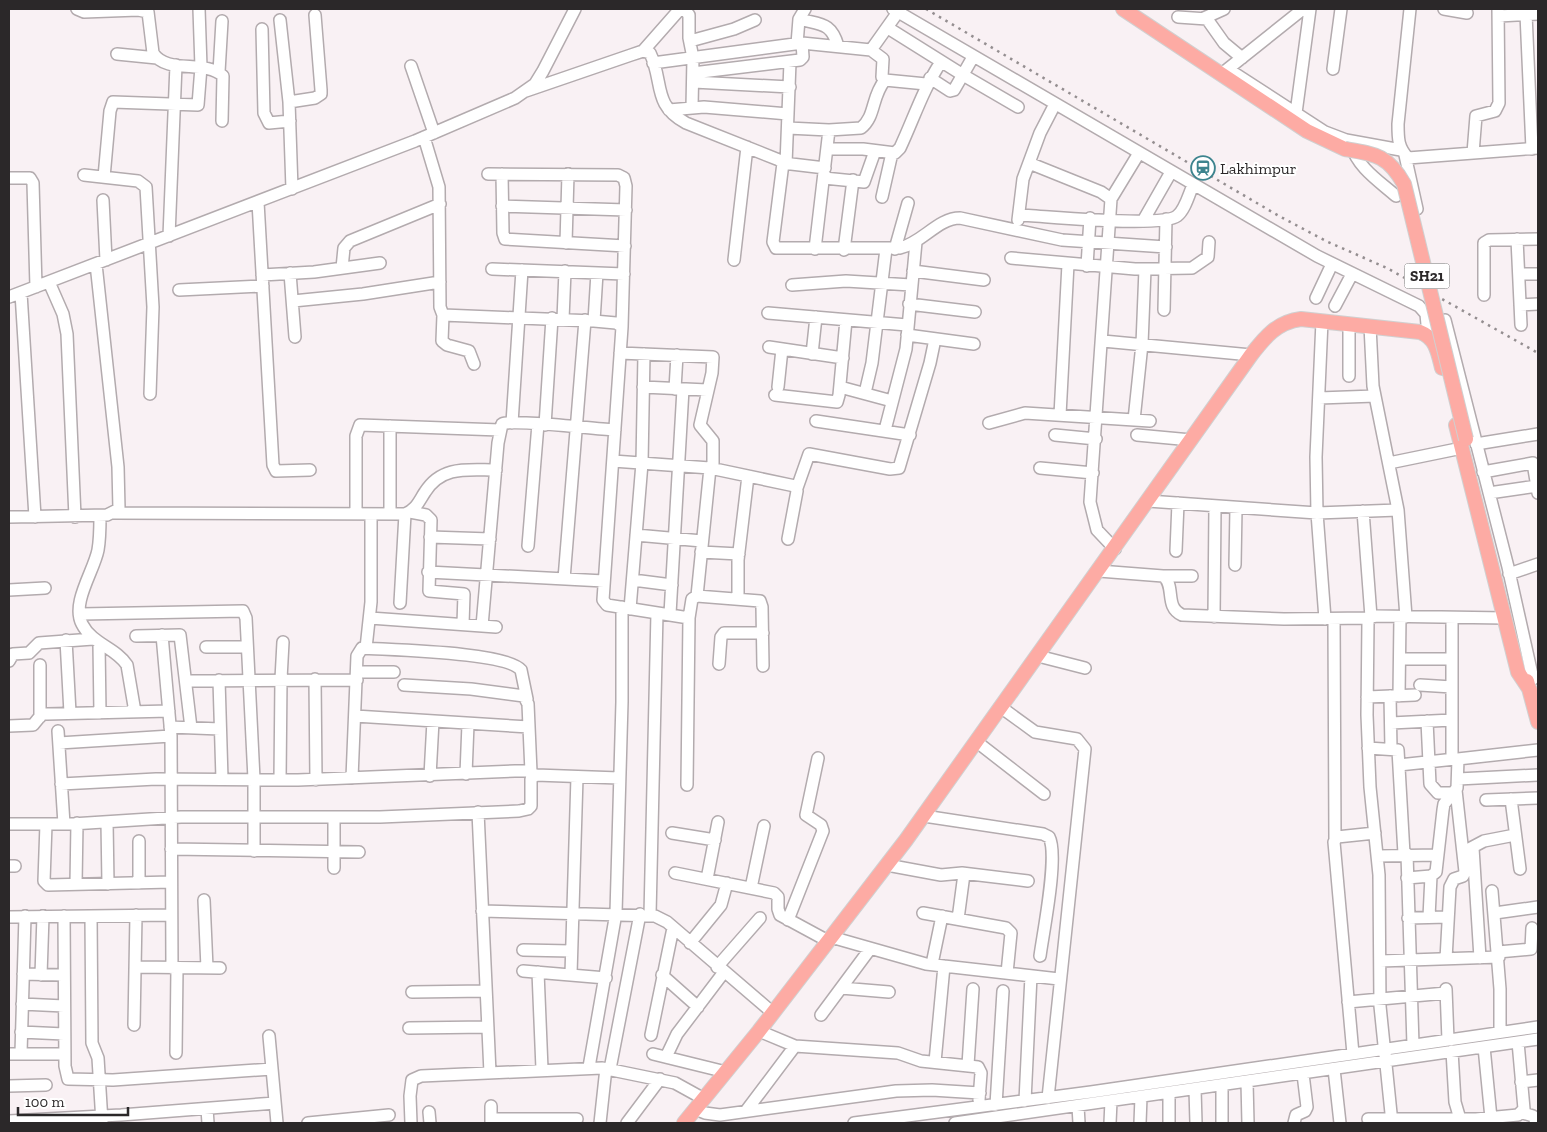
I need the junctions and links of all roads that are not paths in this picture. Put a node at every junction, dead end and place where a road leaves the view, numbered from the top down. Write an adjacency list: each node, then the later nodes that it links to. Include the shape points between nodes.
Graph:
1 (76, 9): 14 (street, via 84,12)
2 (199, 9): 44 (street)
3 (576, 9): 53 (street, via 544,71)
4 (680, 9): 33 (street)
5 (684, 9): 29 (street, via 689,15)
6 (805, 9): 23 (street)
7 (1123, 9): 46 (main road, SH21)
8 (1224, 9): 18 (street)
9 (1303, 9): 38 (street)
10 (1310, 9): 61 (street)
11 (1341, 9): 45 (street)
12 (1410, 9): 73 (street, via 1398,132)
13 (1444, 9): 17 (street)
14 (149, 10): 36 (street, via 153,53)
15 (895, 10): 28 (street); 35 (street)
16 (1498, 12): 19 (street); 76 (street, via 1499,103 1495,111 1476,116)
17 (1467, 13)
18 (1208, 14): 22 (street); 38 (street, via 1224,43)
19 (1526, 14): 20 (street); 57 (street)
20 (1538, 14)
21 (315, 15): 54 (street, via 321,94)
22 (1178, 17)
23 (799, 19): 30 (street); 31 (street, via 829,27 834,31)
24 (280, 20): 54 (street)
25 (755, 20): 29 (street)
26 (222, 21): 47 (street)
27 (262, 28): 64 (street, via 264,113 269,123)
28 (888, 28): 32 (street); 40 (street)
29 (690, 41): 37 (street)
30 (799, 43): 31 (street); 37 (street); 39 (street, via 803,57)
31 (838, 46): 32 (street)
32 (871, 50): 50 (street, via 883,59 882,77)
33 (643, 51): 41 (street, via 650,53); 53 (street)
34 (117, 54): 36 (street)
35 (973, 57): 48 (street); 55 (street)
36 (157, 58): 42 (street)
37 (693, 58): 41 (street); 49 (street)
38 (1242, 58): 46 (street)
39 (790, 62): 49 (street); 52 (street)
40 (941, 62): 48 (street); 51 (street)
41 (653, 63): 60 (street, via 658,92)
42 (176, 65): 44 (street); 56 (street)
43 (411, 66): 67 (street)
44 (201, 67): 47 (street); 56 (street, via 198,105)
45 (1333, 69)
46 (1225, 71): 61 (street); 68 (main road, SH21, via 1318,137)
47 (219, 72): 63 (street, via 224,79)
48 (963, 76): 51 (street, via 957,87 950,90); 59 (street)
49 (693, 77): 52 (street); 58 (street)
50 (885, 80): 51 (street); 66 (street, via 876,92 870,117 864,125 857,129)
51 (928, 81): 74 (street, via 900,148)
52 (790, 87): 62 (street)
53 (526, 91): 67 (street, via 495,108)
54 (289, 102): 64 (street)
55 (1054, 104): 75 (street); 77 (street)
56 (174, 105): 85 (street, via 112,103); 107 (street)
57 (1534, 106): 71 (street)
58 (692, 107): 60 (street); 62 (street)
59 (1018, 107)
60 (668, 110): 69 (street, via 686,124)
61 (1296, 113): 68 (street)
62 (788, 114): 65 (street)
63 (222, 120)
64 (290, 121): 89 (street)
65 (788, 128): 66 (street); 78 (street)
66 (829, 130): 70 (street)
67 (429, 135): 89 (street); 96 (street)
68 (1348, 145): 73 (street); 90 (street, via 1357,160); 319 (main road, SH21, bridge, via 1385,159 1404,184)
69 (747, 147): 78 (street); 122 (street)
70 (827, 149): 72 (street); 80 (street)
71 (1535, 149): 76 (street)
72 (875, 151): 74 (street); 87 (street, via 866,180)
73 (1403, 152): 76 (street, via 1408,158); 99 (street)
74 (892, 153): 91 (street)
75 (1139, 153): 79 (street); 92 (street)
76 (1474, 153)
77 (1029, 162): 92 (street); 101 (street, via 1023,179)
78 (784, 163): 80 (street); 118 (street, via 774,246 780,249)
79 (1171, 172): 88 (street); 105 (street)
80 (825, 173): 87 (street); 118 (street)
81 (488, 174): 82 (street)
82 (502, 174): 83 (street); 97 (street)
83 (568, 174): 98 (street); 100 (street, via 621,176 626,182)
84 (84, 175): 85 (street)
85 (104, 177): 115 (street, via 144,184 149,205)
86 (9, 178): 150 (street, via 30,178 33,183)
87 (853, 180): 120 (street)
88 (1193, 185): 103 (street, via 1176,217); 126 (street)
89 (292, 189): 94 (street)
90 (1396, 196)
91 (882, 197)
92 (1111, 199): 104 (street)
93 (103, 200): 123 (street)
94 (258, 202): 107 (street); 142 (street)
95 (908, 203): 119 (street)
96 (440, 204): 129 (street, via 350,241 344,248); 145 (street)
97 (502, 206): 98 (street); 114 (street, via 506,239)
98 (568, 208): 100 (street); 114 (street)
99 (1417, 209)
100 (626, 210): 116 (street)
101 (1020, 215): 102 (street); 106 (street)
102 (1090, 218): 104 (street); 110 (street)
103 (1166, 219): 105 (street); 117 (street)
104 (1111, 220): 105 (street); 112 (street)
105 (1143, 221)
106 (1017, 229): 110 (street, via 1062,240); 111 (street, via 952,218)
107 (169, 236): 115 (street)
108 (1517, 239): 109 (street); 140 (street); 153 (street, via 1484,243)
109 (1538, 239)
110 (1089, 241): 112 (street); 127 (street)
111 (916, 242): 119 (street); 135 (street)
112 (1110, 242): 117 (street); 128 (street)
113 (1209, 242): 132 (street, via 1208,257 1196,267)
114 (566, 243): 116 (street)
115 (149, 244): 123 (street); 199 (street, via 153,307)
116 (625, 246): 138 (street)
117 (1166, 247): 132 (street)
118 (815, 249): 120 (street)
119 (890, 249): 120 (street); 146 (street)
120 (844, 250)
121 (1011, 258): 125 (street)
122 (734, 260)
123 (101, 262): 144 (street); 244 (street, via 118,467 120,506)
124 (380, 263): 129 (street)
125 (1068, 264): 127 (street); 203 (street)
126 (1332, 264): 139 (street); 155 (street)
127 (1087, 266): 128 (street)
128 (1108, 267): 131 (street); 181 (street)
129 (342, 268): 136 (street)
130 (492, 269): 133 (street)
131 (1145, 269): 132 (street); 183 (street)
132 (1166, 269): 161 (street)
133 (522, 270): 134 (street); 165 (street)
134 (565, 271): 137 (street); 167 (street)
135 (913, 271): 143 (street); 148 (street)
136 (290, 273): 142 (street); 156 (street)
137 (597, 273): 138 (street); 168 (street)
138 (624, 274): 176 (street)
139 (1352, 274): 160 (street); 178 (street, via 1424,310)
140 (1519, 274): 141 (street); 159 (street)
141 (1538, 274)
142 (262, 280): 151 (street); 230 (street, via 272,465 276,471)
143 (984, 280)
144 (49, 282): 150 (street); 253 (street, via 63,314 67,334)
145 (440, 282): 156 (street); 164 (street)
146 (881, 283): 147 (street, via 834,281); 148 (street); 172 (street)
147 (792, 285)
148 (911, 285): 157 (street)
149 (9, 286): 154 (street)
150 (36, 287): 152 (street)
151 (179, 290)
152 (21, 293): 154 (street); 252 (street)
153 (1484, 295)
154 (9, 297)
155 (1316, 298)
156 (294, 301): 179 (street)
157 (909, 304): 162 (street); 177 (street)
158 (1538, 304): 159 (street)
159 (1520, 305): 174 (street)
160 (1335, 306)
161 (1164, 310)
162 (975, 312)
163 (768, 313): 166 (street)
164 (443, 314): 165 (street); 192 (street, via 442,340 447,346 469,351)
165 (519, 317): 167 (street); 208 (street)
166 (816, 317): 169 (street); 188 (street)
167 (557, 318): 168 (street); 210 (street)
168 (589, 320): 176 (street, via 616,323); 212 (street)
169 (846, 320): 172 (street); 191 (street)
170 (1445, 320): 222 (street)
171 (1322, 321): 173 (main road); 190 (main road, via 1289,320 1270,332); 201 (street)
172 (875, 322): 177 (street); 198 (street, via 872,363)
173 (1349, 324): 175 (main road); 193 (street)
174 (1521, 324)
175 (1370, 326): 178 (main road); 200 (street)
176 (622, 327): 186 (street)
177 (907, 330): 180 (street); 202 (street, via 904,358)
178 (1428, 335): 223 (main road, via 1438,353)
179 (295, 336)
180 (935, 339): 182 (street); 217 (street)
181 (1103, 341): 183 (street); 204 (street)
182 (974, 344)
183 (1142, 344): 190 (street); 205 (street)
184 (769, 347): 185 (street)
185 (782, 349): 188 (street); 195 (street, via 776,391 833,402 838,399)
186 (620, 353): 187 (street); 214 (street)
187 (644, 354): 189 (street); 194 (street)
188 (812, 354): 191 (street)
189 (677, 355): 196 (street); 197 (street, via 713,357)
190 (1251, 355): 221 (main road)
191 (843, 358): 195 (street)
192 (474, 364)
193 (1349, 376)
194 (643, 387): 196 (street); 225 (street)
195 (840, 387): 198 (street)
196 (679, 389): 197 (street); 227 (street)
197 (707, 390): 229 (street, via 700,425 714,441)
198 (865, 393): 202 (street)
199 (150, 394)
200 (1374, 396): 201 (street); 226 (street)
201 (1319, 398): 247 (street)
202 (892, 401): 215 (street)
203 (1060, 414): 204 (street); 209 (street, via 1025,413)
204 (1097, 417): 205 (street); 220 (street)
205 (1134, 420): 207 (street)
206 (816, 421): 215 (street)
207 (1150, 421)
208 (512, 423): 210 (street); 213 (street, via 502,424)
209 (989, 423)
210 (541, 424): 212 (street); 259 (street)
211 (390, 426): 213 (street); 245 (street); 248 (street, via 357,427)
212 (577, 427): 214 (street); 272 (street)
213 (500, 430): 231 (street)
214 (615, 430): 224 (street)
215 (885, 430): 217 (street)
216 (1538, 434): 222 (street)
217 (910, 435): 235 (street, via 901,465 895,470 810,454)
218 (1055, 435): 220 (street)
219 (1137, 435): 221 (street)
220 (1096, 439): 233 (street)
221 (1191, 440): 238 (main road)
222 (1476, 444): 232 (street)
223 (1462, 448): 226 (street); 291 (main road)
224 (613, 461): 225 (street); 274 (street)
225 (642, 463): 227 (street); 254 (street)
226 (1389, 463): 242 (street)
227 (680, 467): 229 (street); 257 (street)
228 (1040, 468): 233 (street)
229 (712, 469): 234 (street); 260 (street)
230 (310, 470)
231 (496, 470): 246 (street, via 451,470 429,486 417,506); 256 (street)
232 (1483, 472): 236 (street, via 1530,462 1534,466); 237 (street)
233 (1092, 473): 261 (street, via 1090,502 1093,521 1102,538)
234 (748, 476): 235 (street); 263 (street)
235 (797, 488): 258 (street)
236 (1538, 489): 237 (street)
237 (1489, 493): 269 (street)
238 (1148, 501): 239 (street); 261 (main road)
239 (1178, 503): 240 (street); 262 (street)
240 (1214, 507): 241 (street); 285 (street)
241 (1236, 508): 247 (street); 265 (street)
242 (1398, 510): 243 (street); 286 (street)
243 (1363, 511): 247 (street); 289 (street)
244 (115, 513): 248 (street); 250 (street)
245 (390, 513): 246 (street); 249 (street)
246 (408, 513): 255 (street, via 430,517); 280 (street)
247 (1317, 513): 292 (street)
248 (356, 514): 249 (street)
249 (371, 514): 287 (street)
250 (100, 516): 253 (street); 283 (street, via 98,550 82,590)
251 (9, 517): 252 (street)
252 (35, 517): 253 (street)
253 (75, 517)
254 (636, 535): 257 (street); 273 (street)
255 (430, 537): 256 (street); 267 (street)
256 (490, 539): 268 (street)
257 (676, 539): 260 (street); 275 (street)
258 (788, 539)
259 (528, 546)
260 (702, 547): 263 (street); 278 (street)
261 (1115, 549): 266 (main road)
262 (1176, 551)
263 (739, 554): 279 (street)
264 (1538, 564): 269 (street)
265 (1235, 565)
266 (1099, 571): 270 (street); 305 (main road)
267 (428, 572): 268 (street); 293 (street, via 429,591 464,594)
268 (487, 574): 272 (street); 294 (street)
269 (1509, 574): 319 (street)
270 (1163, 576): 271 (street); 285 (street, via 1168,582 1171,604 1176,612)
271 (1192, 576)
272 (564, 579): 274 (street)
273 (633, 580): 275 (street); 281 (street)
274 (604, 581): 281 (street, via 604,603)
275 (672, 585): 284 (street)
276 (45, 588): 277 (street)
277 (9, 590)
278 (697, 596): 279 (street); 288 (street, via 692,599)
279 (738, 598): 296 (street, via 758,600 762,604)
280 (400, 603)
281 (626, 608): 282 (street); 358 (street)
282 (657, 613): 284 (street); 419 (street)
283 (80, 614): 300 (street, via 81,623); 302 (street, via 240,610 246,618)
284 (670, 614): 288 (street)
285 (1214, 617): 292 (street)
286 (1403, 617): 289 (street); 290 (street); 306 (street)
287 (370, 618): 293 (street); 304 (street)
288 (689, 618): 365 (street)
289 (1370, 618): 292 (street); 324 (street)
290 (1452, 618): 291 (street); 307 (street)
291 (1505, 618): 319 (main road, via 1518,672)
292 (1330, 619): 386 (street)
293 (463, 624): 294 (street)
294 (482, 626): 295 (street)
295 (496, 628)
296 (763, 633): 309 (street, via 727,632 722,635); 311 (street)
297 (162, 634): 298 (street); 320 (street, via 180,635); 327 (street)
298 (136, 636)
299 (66, 640): 300 (street); 308 (street, via 39,643 29,653 13,654); 329 (street)
300 (96, 641): 328 (street, via 127,666); 330 (street)
301 (284, 642): 315 (street)
302 (247, 647): 303 (street); 317 (street)
303 (206, 648)
304 (366, 648): 314 (street, via 358,652); 325 (street, via 508,661 521,670)
305 (1038, 656): 312 (street); 326 (main road)
306 (1400, 659): 307 (street); 323 (street)
307 (1452, 659): 322 (street)
308 (9, 661)
309 (720, 664)
310 (40, 665): 332 (street)
311 (763, 666)
312 (1085, 668)
313 (394, 672): 314 (street)
314 (357, 676): 318 (street); 331 (street)
315 (281, 679): 317 (street); 318 (street); 362 (street)
316 (219, 680): 317 (street); 320 (street); 342 (street)
317 (249, 680): 361 (street)
318 (315, 680): 363 (street)
319 (1531, 680): 336 (main road, SH21)
320 (186, 681): 341 (street)
321 (404, 685): 325 (street, via 518,694)
322 (1452, 687): 323 (street); 333 (street)
323 (1395, 696): 324 (street); 337 (street)
324 (1367, 697): 345 (street)
325 (527, 699): 340 (street)
326 (1002, 708): 344 (main road); 465 (street, via 1035,732 1077,739 1085,750)
327 (169, 711): 328 (street); 343 (street)
328 (135, 712): 330 (street)
329 (70, 714): 330 (street); 332 (street)
330 (100, 714)
331 (355, 716): 334 (street); 357 (street)
332 (40, 717): 339 (street, via 33,725)
333 (1452, 720): 335 (street); 349 (street, via 1452,756)
334 (433, 721): 338 (street); 355 (street)
335 (1427, 721): 337 (street); 350 (street)
336 (1538, 722)
337 (1391, 723): 346 (street)
338 (468, 724): 340 (street); 352 (street)
339 (9, 726)
340 (528, 726): 353 (street)
341 (191, 728): 342 (street); 343 (street)
342 (220, 729): 360 (street)
343 (171, 732): 359 (street); 364 (street, via 58,737)
344 (978, 742): 367 (street); 372 (main road)
345 (1368, 748): 346 (street); 384 (street)
346 (1391, 749): 351 (street, via 1398,750)
347 (1538, 750): 349 (street)
348 (818, 758): 434 (street, via 806,815 821,825 822,830)
349 (1456, 759): 350 (street); 366 (street)
350 (1429, 762): 351 (street); 366 (street, via 1430,784 1434,790 1438,793)
351 (1399, 765): 394 (street)
352 (466, 774): 353 (street); 355 (street)
353 (533, 774): 356 (street); 371 (street, via 528,809)
354 (1538, 775): 366 (street)
355 (430, 776): 357 (street)
356 (577, 777): 358 (street); 416 (street)
357 (352, 778): 363 (street)
358 (619, 778): 417 (street)
359 (171, 779): 360 (street); 364 (street); 375 (street)
360 (222, 779): 361 (street)
361 (254, 780): 362 (street); 373 (street)
362 (280, 780): 363 (street)
363 (316, 780)
364 (61, 784): 380 (street)
365 (687, 785)
366 (1456, 788): 390 (street); 395 (street, via 1443,810)
367 (1044, 794)
368 (1538, 798): 369 (street)
369 (1511, 799): 370 (street); 385 (street)
370 (1486, 800)
371 (478, 812): 374 (street); 415 (street)
372 (924, 816): 397 (main road); 443 (street, via 1049,837 1051,873)
373 (254, 817): 374 (street); 375 (street); 391 (street)
374 (334, 817): 392 (street)
375 (172, 818): 376 (street); 389 (street)
376 (107, 822): 381 (street); 410 (street)
377 (718, 822): 387 (street)
378 (9, 824): 379 (street)
379 (46, 824): 380 (street); 409 (street, via 44,881 48,885)
380 (64, 824): 381 (street)
381 (77, 824): 409 (street)
382 (764, 826): 411 (street)
383 (672, 833): 387 (street)
384 (1375, 833): 386 (street); 396 (street)
385 (1515, 835): 390 (street, via 1484,841); 399 (street)
386 (1335, 839): 474 (street)
387 (715, 840): 404 (street)
388 (139, 841): 407 (street)
389 (171, 849): 391 (street); 406 (street)
390 (1468, 849): 430 (street, via 1463,876 1452,881); 444 (street)
391 (254, 851): 392 (street)
392 (334, 852): 393 (street); 398 (street)
393 (360, 852)
394 (1405, 854): 395 (street); 396 (street); 403 (street)
395 (1438, 855): 402 (street, via 1436,872)
396 (1377, 856): 447 (street)
397 (887, 865): 401 (street, via 941,875); 437 (main road)
398 (334, 868)
399 (1520, 869)
400 (675, 873): 404 (street)
401 (964, 874): 405 (street); 433 (street)
402 (1431, 876): 403 (street); 429 (street)
403 (1407, 878): 432 (street)
404 (707, 879): 408 (street)
405 (1028, 881)
406 (171, 882): 407 (street); 422 (street)
407 (139, 883): 410 (street)
408 (727, 883): 411 (street); 438 (street, via 721,905)
409 (76, 884): 410 (street)
410 (108, 884)
411 (751, 888): 434 (street, via 777,895 778,913)
412 (1492, 890): 420 (street)
413 (204, 900): 452 (street)
414 (1538, 907): 420 (street)
415 (482, 911): 416 (street); 468 (street)
416 (572, 912): 417 (street); 441 (street)
417 (616, 913): 419 (street); 464 (street)
418 (923, 913): 427 (street)
419 (645, 914): 435 (street, via 660,918); 509 (street)
420 (1495, 914): 442 (street)
421 (136, 915): 422 (street); 426 (street); 450 (street)
422 (171, 915): 451 (street)
423 (25, 916): 424 (street); 428 (street); 458 (street)
424 (43, 916): 425 (street); 460 (street)
425 (64, 916): 426 (street); 461 (street)
426 (91, 916): 515 (street, via 92,1043)
427 (942, 916): 433 (street); 448 (street)
428 (9, 917)
429 (1428, 917): 430 (street); 432 (street)
430 (1448, 917): 445 (street)
431 (760, 918): 454 (street)
432 (1408, 918): 446 (street)
433 (958, 919): 457 (street, via 1009,930)
434 (788, 920): 437 (street)
435 (673, 928): 438 (street); 462 (street)
436 (1532, 928): 442 (street, via 1531,949)
437 (829, 939): 439 (street); 478 (main road)
438 (690, 943): 454 (street)
439 (870, 949): 448 (street); 466 (street)
440 (523, 950): 441 (street)
441 (571, 951): 459 (street)
442 (1499, 954): 444 (street); 486 (street)
443 (1040, 956)
444 (1480, 958): 445 (street)
445 (1446, 959): 446 (street)
446 (1409, 960): 447 (street); 472 (street)
447 (1380, 961): 473 (street)
448 (932, 964): 449 (street)
449 (944, 966): 457 (street); 504 (street)
450 (135, 967): 451 (street); 480 (street)
451 (175, 968): 452 (street); 497 (street)
452 (207, 968): 453 (street)
453 (220, 968)
454 (720, 969): 477 (street); 478 (street)
455 (523, 971): 456 (street)
456 (538, 972): 459 (street); 508 (street)
457 (1007, 973): 463 (street)
458 (23, 974): 460 (street); 475 (street)
459 (571, 974): 464 (street)
460 (41, 975): 461 (street)
461 (63, 975): 476 (street)
462 (662, 975): 477 (street); 488 (street)
463 (1031, 976): 465 (street); 527 (street)
464 (606, 978): 506 (street)
465 (1059, 979): 526 (street)
466 (841, 988): 471 (street); 479 (street)
467 (973, 989): 505 (street)
468 (486, 991): 470 (street); 482 (street)
469 (1003, 991): 531 (street)
470 (412, 992)
471 (889, 992)
472 (1410, 996): 473 (street); 491 (street, via 1446,991); 493 (street)
473 (1380, 998): 474 (street); 502 (street)
474 (1348, 1002): 501 (street)
475 (22, 1004): 476 (street); 485 (street)
476 (64, 1006): 487 (street)
477 (698, 1006): 503 (street)
478 (773, 1013): 484 (main road)
479 (821, 1015)
480 (134, 1025)
481 (1538, 1026): 486 (street)
482 (488, 1027): 483 (street); 511 (street)
483 (409, 1028)
484 (759, 1031): 494 (street); 512 (main road)
485 (21, 1032): 487 (street); 498 (street)
486 (1500, 1032): 491 (street)
487 (64, 1034): 499 (street)
488 (651, 1035)
489 (269, 1036): 507 (street)
490 (1538, 1039): 492 (street)
491 (1448, 1040): 493 (street)
492 (1518, 1042): 495 (street); 518 (street)
493 (1413, 1045): 502 (street)
494 (795, 1046): 504 (street, via 898,1054); 537 (street)
495 (1484, 1047): 496 (street); 540 (street)
496 (1452, 1051): 502 (street); 543 (street, via 1455,1102)
497 (176, 1053)
498 (15, 1054): 499 (street)
499 (65, 1054): 515 (street, via 68,1079)
500 (653, 1054): 503 (street)
501 (1353, 1054): 502 (street); 526 (street)
502 (1385, 1055): 510 (street); 551 (street)
503 (666, 1057): 512 (street)
504 (935, 1062): 505 (street)
505 (968, 1065): 523 (street, via 980,1068)
506 (589, 1067): 508 (street); 509 (street)
507 (272, 1069): 515 (street); 529 (street)
508 (542, 1069): 511 (street)
509 (608, 1069): 514 (street); 556 (street)
510 (1334, 1069): 513 (street); 570 (street)
511 (490, 1072): 555 (street, via 421,1076 412,1080)
512 (726, 1072): 530 (main road)
513 (1303, 1074): 517 (street); 569 (street, via 1307,1107 1296,1115)
514 (660, 1079): 530 (street, via 675,1083); 557 (street)
515 (100, 1080): 544 (street)
516 (1538, 1080): 518 (street)
517 (1247, 1082): 519 (street); 568 (street)
518 (1521, 1082): 538 (street)
519 (1222, 1085): 522 (street); 567 (street)
520 (9, 1086): 521 (street)
521 (46, 1086)
522 (1195, 1089): 524 (street); 566 (street)
523 (980, 1093): 534 (street); 537 (street, via 896,1091)
524 (1169, 1093): 525 (street); 565 (street)
525 (1140, 1097): 528 (street); 564 (street)
526 (1048, 1098): 527 (street)
527 (1024, 1101): 531 (street)
528 (1111, 1101): 533 (street); 563 (street)
529 (275, 1103): 535 (street); 553 (street)
530 (700, 1104): 537 (street, via 712,1115); 558 (main road)
531 (996, 1105): 534 (street)
532 (491, 1106): 549 (street)
533 (1078, 1106): 536 (street); 562 (street)
534 (979, 1107): 559 (street)
535 (207, 1109): 544 (street); 552 (street)
536 (1045, 1110): 545 (street); 561 (street)
537 (746, 1112)
538 (1523, 1112): 540 (street); 571 (street, via 1533,1116)
539 (389, 1115): 548 (street)
540 (1491, 1118): 543 (street)
541 (578, 1119): 550 (street)
542 (1368, 1119): 551 (street)
543 (1460, 1119): 551 (street)
544 (102, 1120): 547 (street)
545 (1007, 1120): 560 (street)
546 (9, 1121): 547 (street)
547 (66, 1121)
548 (362, 1121): 554 (street)
549 (491, 1121): 550 (street)
550 (532, 1121)
551 (1392, 1121)
552 (208, 1123)
553 (277, 1123)
554 (308, 1123)
555 (412, 1123)
556 (600, 1123)
557 (627, 1123)
558 (684, 1123)
559 (854, 1123)
560 (955, 1123)
561 (1045, 1123)
562 (1078, 1123)
563 (1110, 1123)
564 (1140, 1123)
565 (1169, 1123)
566 (1196, 1123)
567 (1222, 1123)
568 (1248, 1123)
569 (1294, 1123)
570 (1340, 1123)
571 (1537, 1123)

